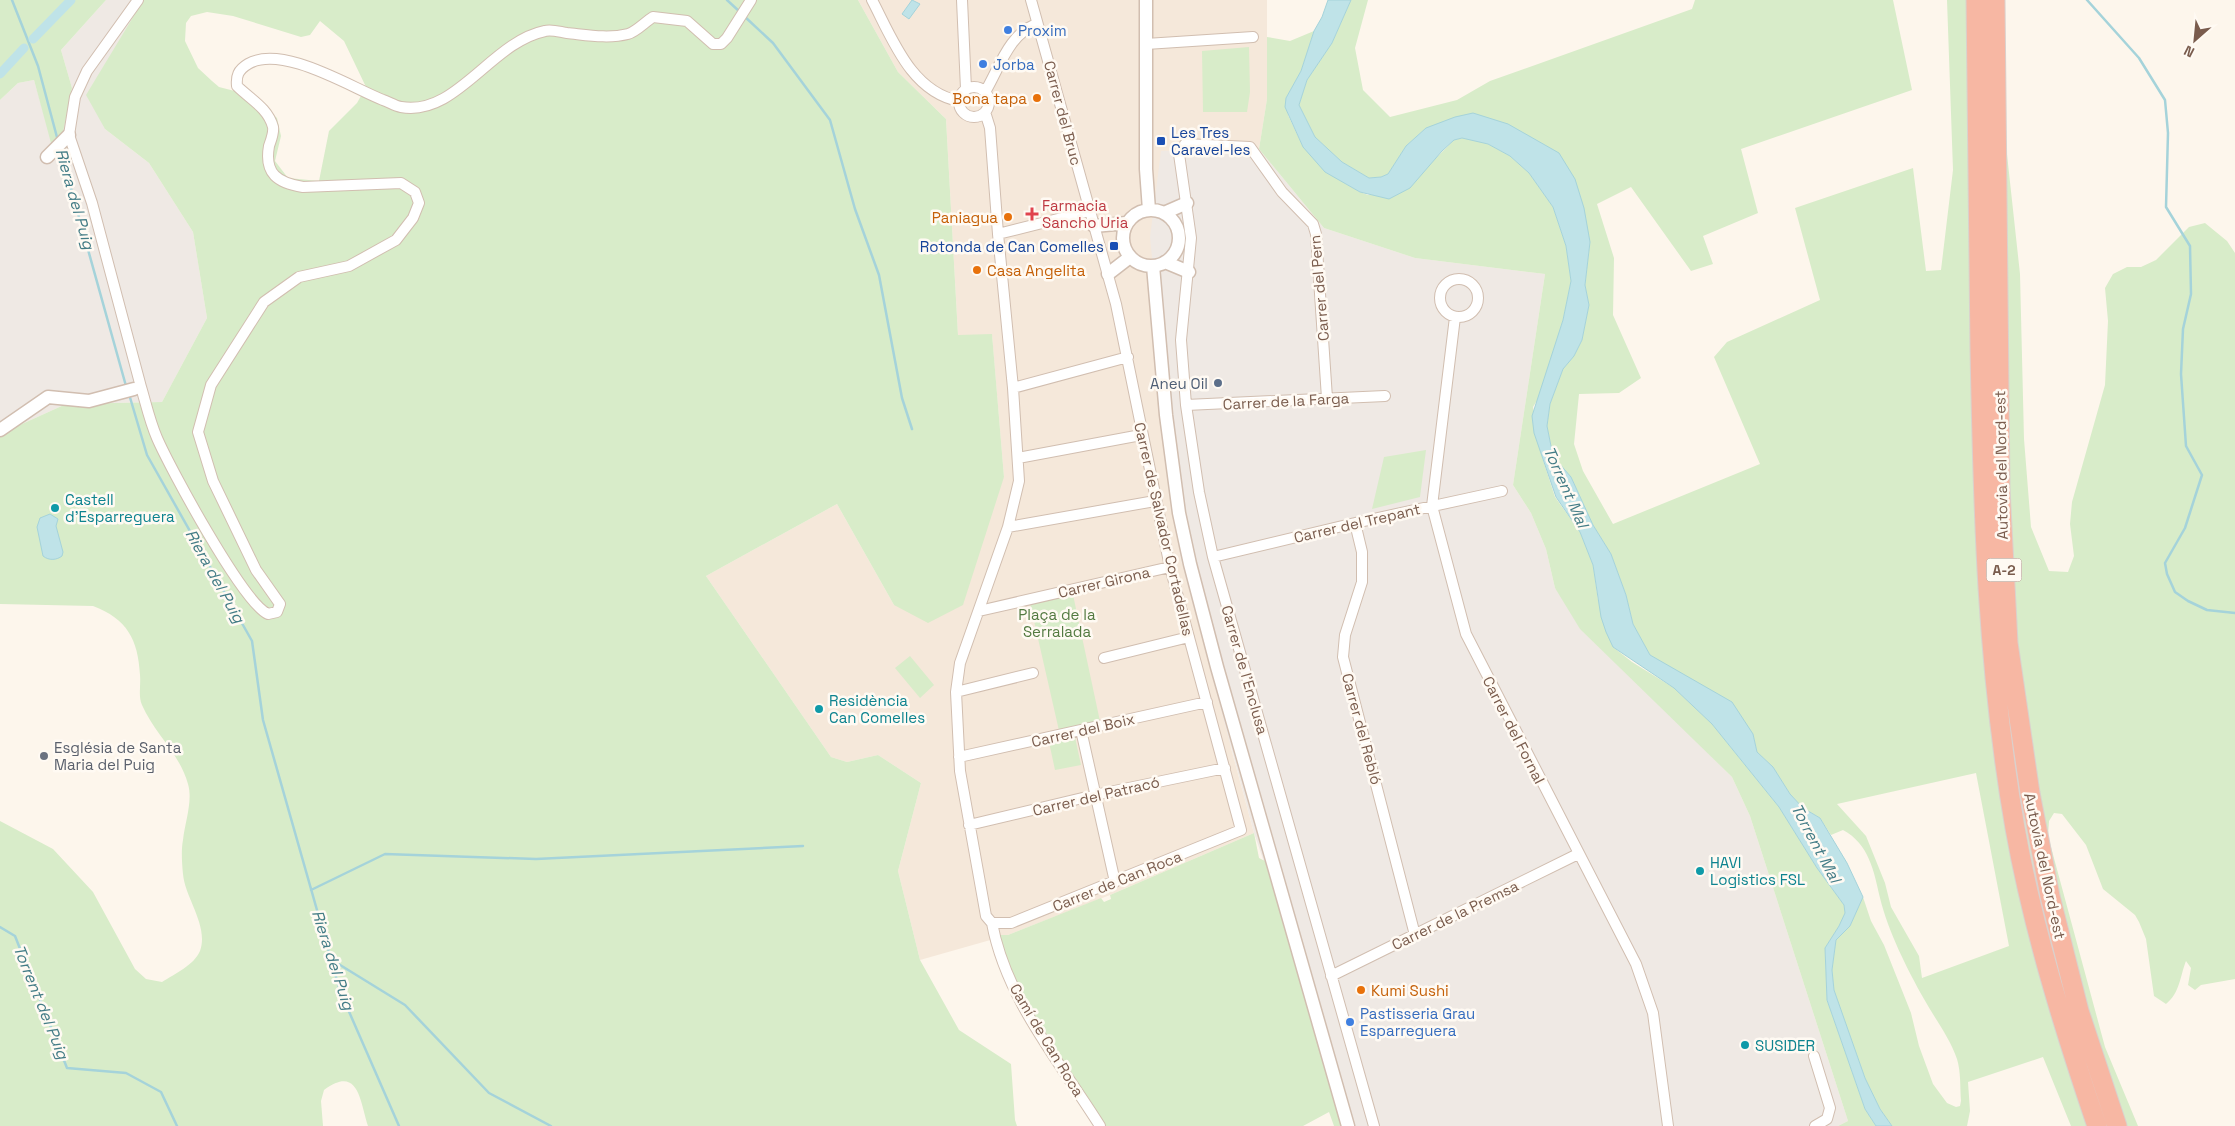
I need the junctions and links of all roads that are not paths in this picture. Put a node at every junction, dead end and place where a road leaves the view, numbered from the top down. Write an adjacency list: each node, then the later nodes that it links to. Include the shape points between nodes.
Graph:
1 (138, 0): 16 (street, via 87,71 75,97)
2 (751, 0): 32 (street, via 720,44 713,44 687,21 653,16 629,34 602,37 545,30 507,47 433,106 401,107 289,61 270,59 241,68 236,78 238,86 261,107 274,130 267,162 276,178 303,187 401,183 414,192 419,203 413,218 396,240 349,266 299,277 264,302 211,386 198,432 217,490 256,570 280,604 277,612 268,614 257,606 240,585 160,447)
3 (872, 0): 14 (street, via 911,70 929,88)
4 (962, 0): 12 (street)
5 (1031, 0): 9 (street, Carrer del Bruc)
6 (1146, 0): 11 (street)
7 (1976, 0): 69 (highway, Autovia del Nord-est / A-2, via 1983,503 1991,651 2015,830 2049,971)
8 (1994, 0): 70 (highway, Autovia del Nord-est / A-2, via 2000,488 2008,643 2030,793 2050,896 2079,1011)
9 (1037, 24): 13 (street, via 1016,36); 20 (street, Carrer del Bruc)
10 (1253, 37): 11 (street)
11 (1146, 44): 19 (street)
12 (966, 89): 13 (street, via 976,87); 14 (street)
13 (985, 92): 15 (street, via 989,102)
14 (959, 101): 15 (street, via 961,109 968,115 977,116)
15 (985, 112): 24 (street, Camí de Can Roca, via 990,128)
16 (69, 135): 17 (street); 32 (street, via 92,203)
17 (51, 154)
18 (1187, 203): 21 (street); 27 (street, Carrer de l'Enclusa); 34 (street, Carrer del Pern, via 1179,154 1185,144 1250,147 1282,192 1313,224)
19 (1149, 210): 21 (street); 22 (street, via 1132,216)
20 (1090, 211): 23 (street, Carrer del Bruc); 24 (street)
21 (1164, 213): 26 (street, via 1176,226 1179,242 1176,250)
22 (1126, 223): 23 (street); 25 (street, via 1123,244)
23 (1094, 226): 28 (street, Carrer de Salvador Cortadellas)
24 (998, 234): 31 (street, Camí de Can Roca)
25 (1130, 257): 26 (street, via 1145,266); 28 (street)
26 (1159, 264): 27 (street); 65 (street, via 1166,415 1179,513 1190,564)
27 (1189, 272): 35 (street, Carrer de l'Enclusa, via 1181,340)
28 (1108, 274): 30 (street, Carrer de Salvador Cortadellas)
29 (1455, 317): 41 (street, Carrer del Fornal)
30 (1128, 357): 31 (street); 37 (street, Carrer de Salvador Cortadellas)
31 (1013, 388): 38 (street, Camí de Can Roca)
32 (132, 389): 36 (street, via 89,401 48,397)
33 (1385, 396): 34 (street, Carrer de la Farga)
34 (1327, 398): 35 (street, Carrer de la Farga)
35 (1186, 405): 44 (street, Carrer de l'Enclusa)
36 (0, 430)
37 (1141, 435): 38 (street); 40 (street, Carrer de Salvador Cortadellas)
38 (1018, 458): 43 (street, Camí de Can Roca, via 1018,491)
39 (1502, 491): 41 (street, Carrer del Trepant)
40 (1155, 501): 43 (street); 45 (street, Carrer de Salvador Cortadellas)
41 (1432, 506): 42 (street, Carrer del Trepant); 58 (street, Carrer del Fornal, via 1466,634)
42 (1355, 523): 44 (street, Carrer del Trepant); 61 (street, Carrer del Rebló, via 1362,552 1362,582 1345,635 1343,657)
43 (1008, 527): 46 (street, Camí de Can Roca)
44 (1213, 557): 62 (street, Carrer de l'Enclusa)
45 (1170, 568): 46 (street, Carrer Girona); 47 (street, Carrer de Salvador Cortadellas)
46 (979, 611): 50 (street, Camí de Can Roca, via 960,663)
47 (1189, 637): 48 (street); 51 (street, Carrer de Salvador Cortadellas)
48 (1104, 658)
49 (1033, 673): 50 (street)
50 (956, 692): 53 (street, Camí de Can Roca)
51 (1207, 702): 52 (street, Carrer del Boix); 54 (street, Carrer de Salvador Cortadellas)
52 (1081, 730): 53 (street, Carrer del Boix); 55 (street)
53 (958, 758): 56 (street, Camí de Can Roca)
54 (1225, 768): 55 (street, Carrer del Patracó); 57 (street, Carrer de Salvador Cortadellas)
55 (1095, 795): 56 (street, Carrer del Patracó); 59 (street)
56 (969, 825): 60 (street, Camí de Can Roca, via 986,916)
57 (1241, 830): 59 (street, Carrer de Can Roca)
58 (1578, 854): 61 (street, Carrer de la Premsa); 67 (street, Carrer del Fornal, via 1636,964 1654,1013)
59 (1115, 882): 60 (street, Carrer de Can Roca, via 1011,923)
60 (992, 923): 64 (street, Camí de Can Roca, via 1000,956 1019,998)
61 (1415, 935): 62 (street, Carrer de la Premsa)
62 (1332, 976): 66 (street, Carrer de l'Enclusa)
63 (1814, 1056): 68 (street, via 1830,1108 1827,1119)
64 (1100, 1126)
65 (1348, 1126)
66 (1374, 1126)
67 (1668, 1126)
68 (1815, 1126)
69 (2097, 1126)
70 (2117, 1126)

